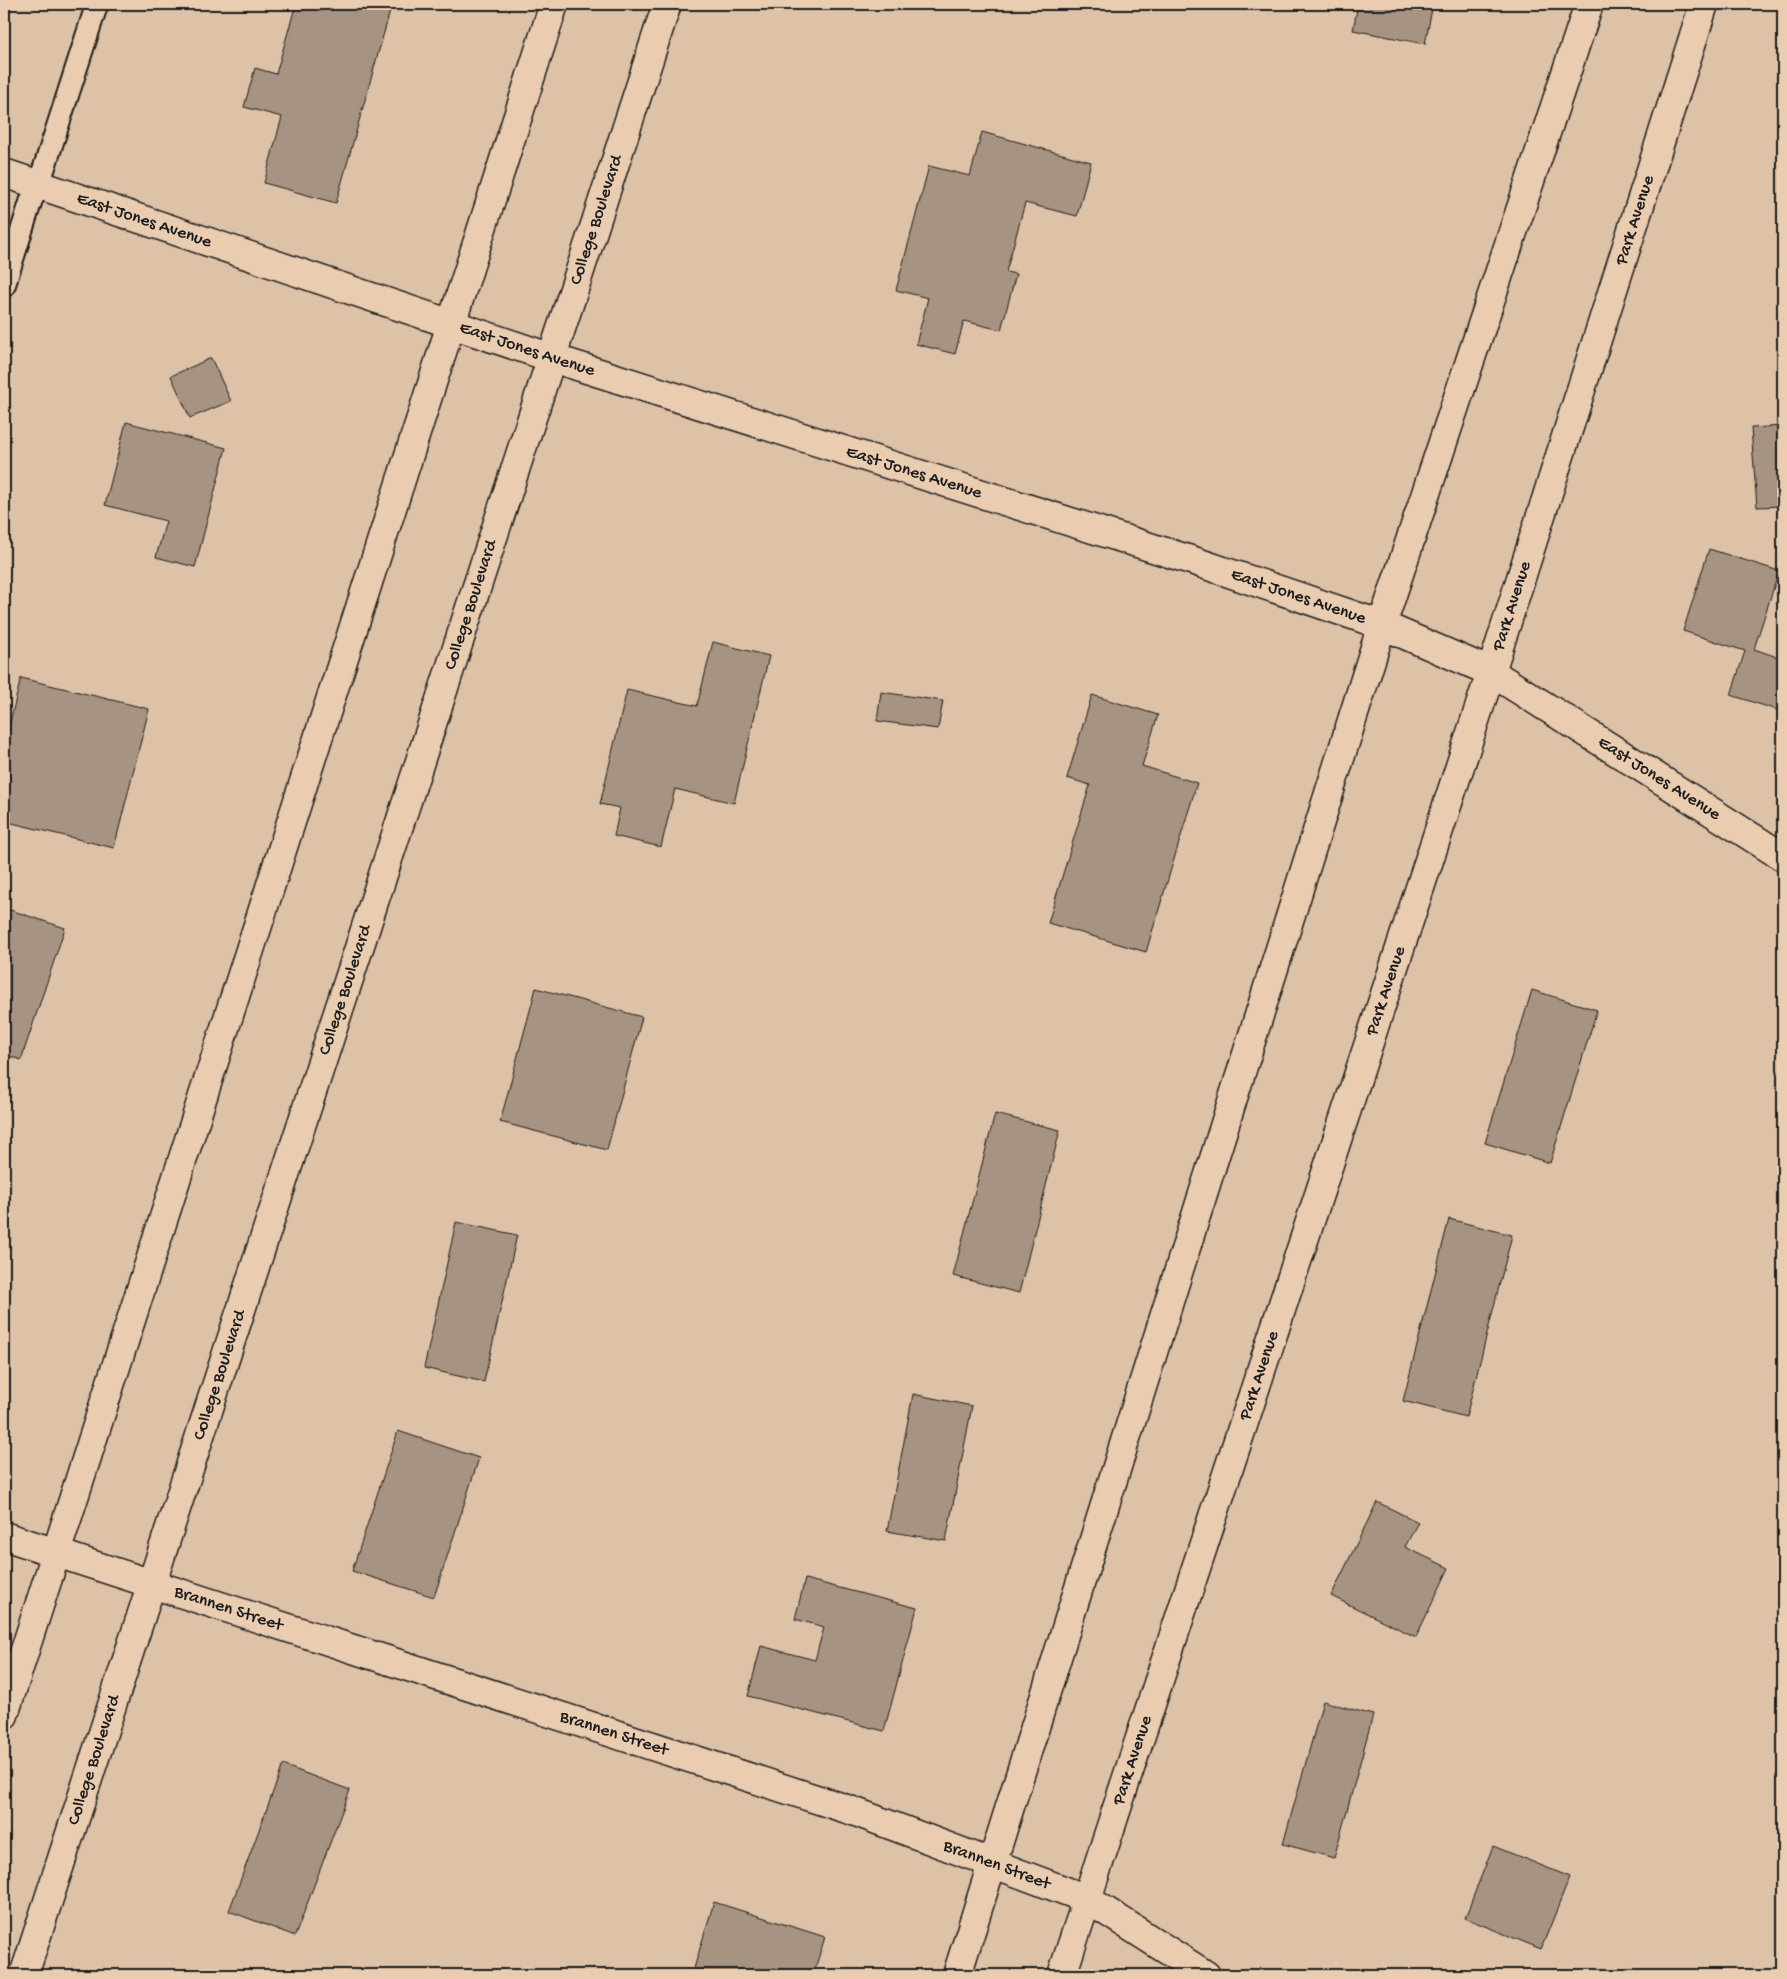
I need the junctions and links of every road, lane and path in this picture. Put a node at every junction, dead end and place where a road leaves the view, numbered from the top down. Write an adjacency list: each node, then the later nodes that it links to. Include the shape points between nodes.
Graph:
1 (96, 4): 7 (lane)
2 (554, 4): 9 (street)
3 (666, 4): 10 (street, College Boulevard)
4 (1589, 4): 11 (street)
5 (1704, 4): 12 (street, Park Avenue)
6 (4, 173): 7 (street, East Jones Avenue)
7 (40, 184): 8 (lane, via 31,201); 9 (street, East Jones Avenue)
8 (4, 286)
9 (452, 324): 10 (street, East Jones Avenue); 15 (street)
10 (552, 358): 11 (street, East Jones Avenue, via 1194,561); 16 (street, College Boulevard)
11 (1382, 625): 12 (street, East Jones Avenue); 18 (street)
12 (1491, 672): 13 (street, East Jones Avenue); 19 (street, Park Avenue)
13 (1783, 857)
14 (4, 1536): 15 (street, Brannen Street)
15 (56, 1553): 16 (street, Brannen Street); 17 (street)
16 (151, 1584): 18 (street, Brannen Street, via 853,1812); 20 (street, College Boulevard)
17 (4, 1714)
18 (992, 1864): 19 (street, Brannen Street); 21 (street)
19 (1087, 1899): 22 (street, Park Avenue); 23 (street, Brannen Street)
20 (24, 1975)
21 (957, 1975)
22 (1062, 1975)
23 (1206, 1975)

